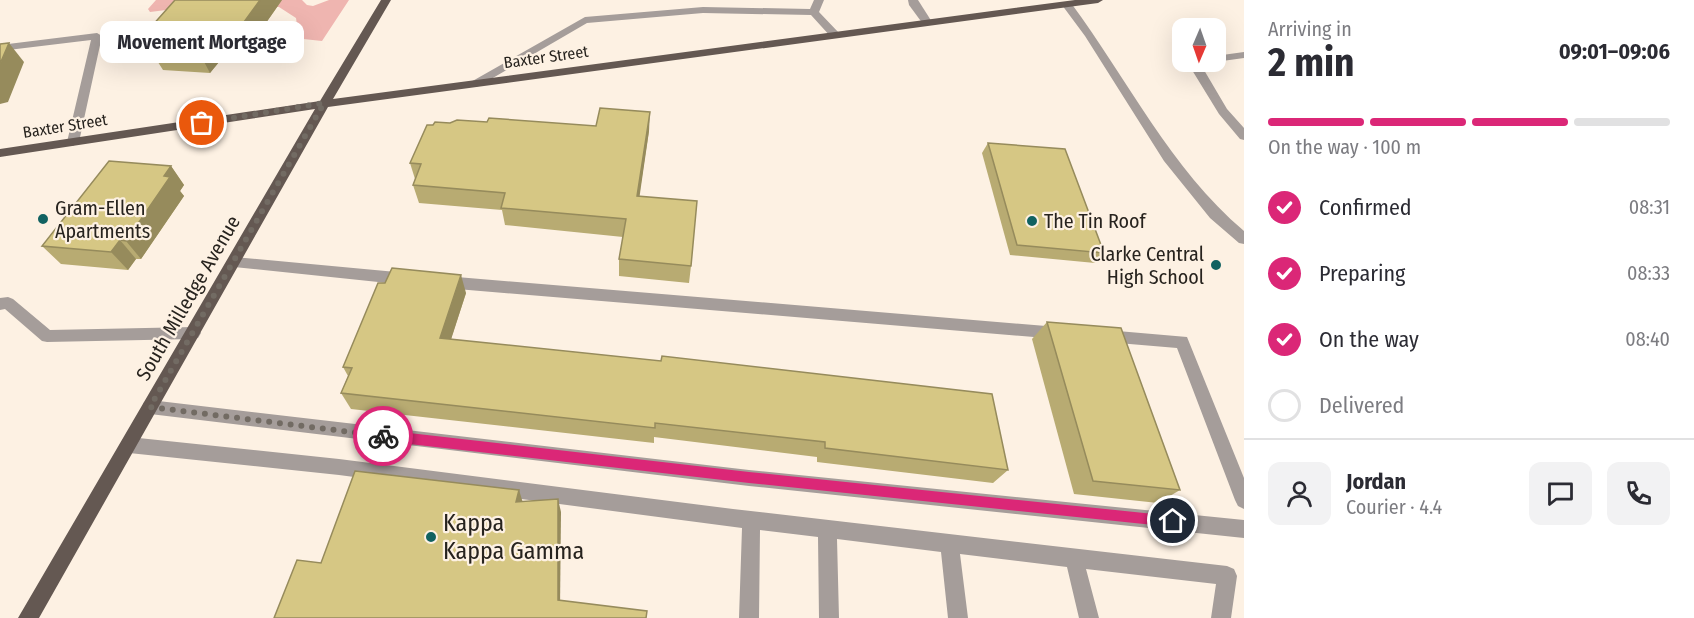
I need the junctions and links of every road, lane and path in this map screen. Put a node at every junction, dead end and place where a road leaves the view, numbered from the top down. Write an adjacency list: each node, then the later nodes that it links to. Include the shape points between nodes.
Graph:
1 (386, 0): 14 (main road, South Milledge Avenue)
2 (819, 0): 6 (lane)
3 (913, 0): 7 (lane)
4 (1098, 0): 5 (main road, Baxter Street)
5 (1067, 5): 7 (main road, Baxter Street); 20 (lane, via 1093,38 1180,178)
6 (814, 12): 8 (lane); 13 (lane, via 703,10 585,20)
7 (927, 22): 8 (main road, Baxter Street)
8 (835, 35): 13 (main road, Baxter Street)
9 (0, 48): 18 (lane, via 97,36)
10 (1244, 55): 11 (lane)
11 (1226, 57)
12 (1199, 72): 16 (lane)
13 (475, 83): 14 (main road, Baxter Street)
14 (324, 103): 18 (main road, Baxter Street); 21 (main road, South Milledge Avenue)
15 (1244, 114): 16 (lane)
16 (1228, 117): 17 (lane)
17 (1244, 136)
18 (73, 142): 19 (main road, Baxter Street)
19 (0, 153)
20 (1244, 239)
21 (234, 262): 23 (main road, South Milledge Avenue); 26 (lane, via 1182,342)
22 (0, 304): 23 (lane, via 8,303 47,336)
23 (193, 333): 24 (main road, South Milledge Avenue)
24 (150, 407): 25 (main road, South Milledge Avenue); 29 (lane, via 749,478)
25 (129, 445): 27 (lane, via 339,467); 32 (main road, South Milledge Avenue)
26 (1244, 500)
27 (751, 520): 28 (lane); 33 (lane)
28 (827, 529): 30 (lane); 34 (lane)
29 (1244, 529)
30 (949, 543): 31 (lane); 35 (lane)
31 (1074, 558): 36 (lane); 37 (lane, via 1227,576)
32 (28, 618)
33 (749, 618)
34 (829, 618)
35 (958, 618)
36 (1089, 618)
37 (1221, 618)

